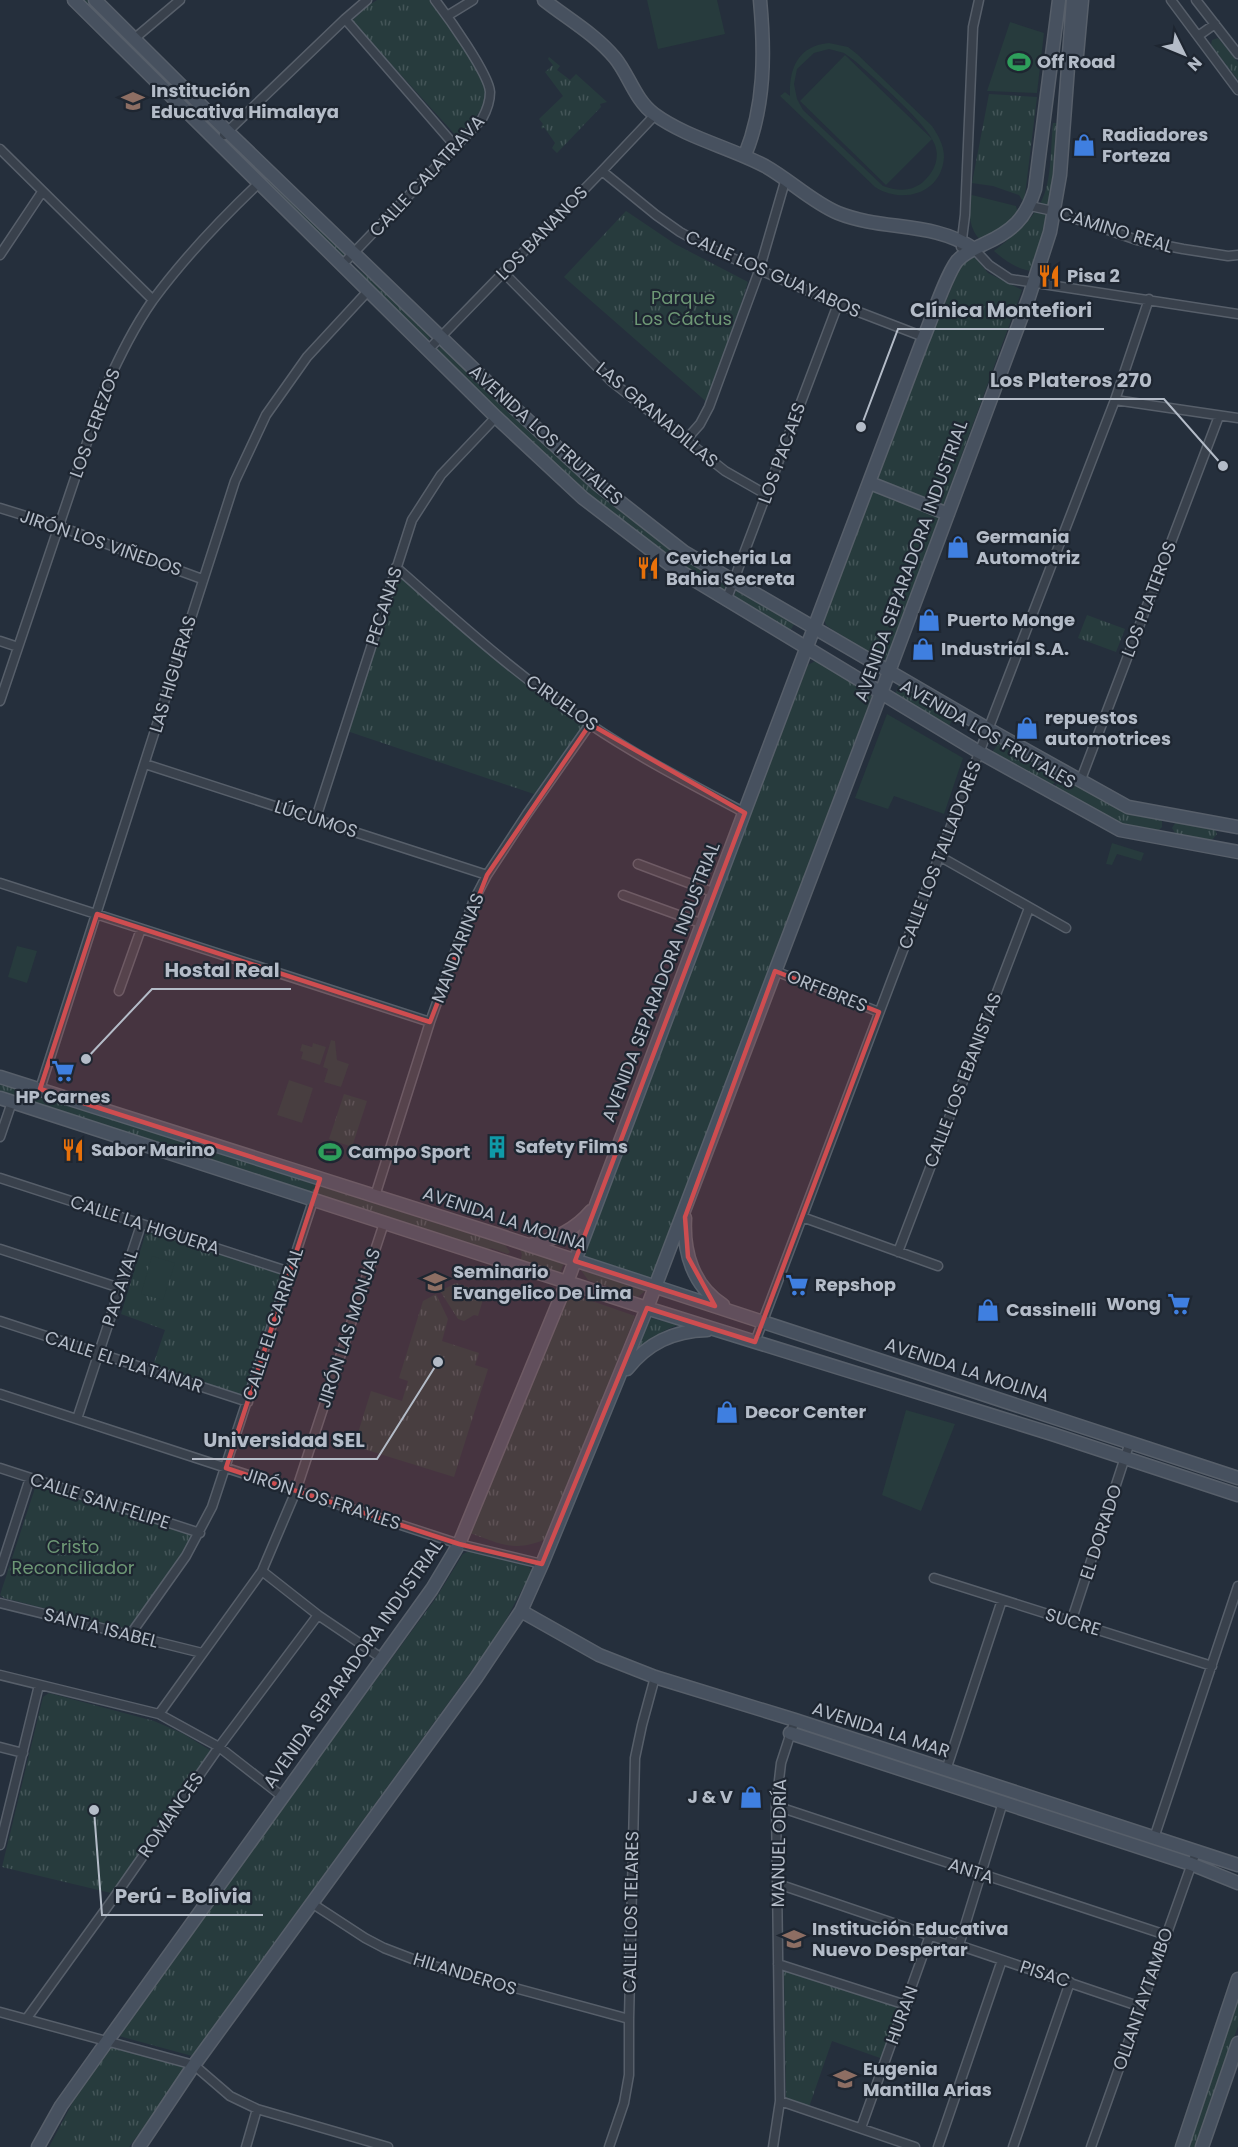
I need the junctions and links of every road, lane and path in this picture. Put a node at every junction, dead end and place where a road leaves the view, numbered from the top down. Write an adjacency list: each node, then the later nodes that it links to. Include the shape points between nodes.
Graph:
1 (74, 0): 25 (main road, AVENIDA LOS FRUTALES)
2 (95, 0): 19 (main road, AVENIDA LOS FRUTALES)
3 (180, 0): 19 (street)
4 (367, 0): 16 (street)
5 (435, 0): 15 (street, CALLE CALATRAVA)
6 (473, 0): 15 (street)
7 (544, 0): 23 (main road, via 616,59 634,91)
8 (760, 0): 28 (main road, via 759,113)
9 (979, 0): 35 (street, via 973,27)
10 (1059, 0): 33 (main road, AVENIDA SEPARADORA INDUSTRIAL)
11 (1073, 0): 22 (main road, AVENIDA SEPARADORA INDUSTRIAL)
12 (1082, 0): 22 (main road, via 1074,78)
13 (1171, 0): 18 (street)
14 (1196, 0): 17 (street)
15 (447, 16): 26 (street, CALLE CALATRAVA, via 490,91 488,110)
16 (345, 19): 24 (street); 26 (street)
17 (1215, 24): 18 (street); 20 (street)
18 (1198, 36): 21 (street)
19 (135, 38): 24 (main road, AVENIDA LOS FRUTALES)
20 (1238, 54)
21 (1238, 90)
22 (1066, 92): 34 (main road, AVENIDA SEPARADORA INDUSTRIAL)
23 (655, 115): 28 (main road); 29 (street, LOS BANANOS)
24 (228, 132): 25 (street); 37 (main road, AVENIDA LOS FRUTALES)
25 (217, 141): 31 (main road, AVENIDA LOS FRUTALES)
26 (456, 147): 37 (street, CALLE CALATRAVA)
27 (0, 149): 32 (street)
28 (745, 156): 30 (main road)
29 (602, 171): 42 (street, CALLE LOS GUAYABOS, via 680,232); 43 (street, LOS BANANOS)
30 (786, 178): 35 (main road, via 839,213 941,233); 42 (street)
31 (259, 183): 41 (main road, AVENIDA LOS FRUTALES); 47 (street, LOS CEREZOS, via 204,239)
32 (42, 192): 38 (street); 47 (street)
33 (1030, 206): 34 (street, CAMINO REAL); 36 (main road, AVENIDA SEPARADORA INDUSTRIAL, via 1016,225)
34 (1053, 211): 39 (street, CAMINO REAL, via 1137,240); 44 (main road, AVENIDA SEPARADORA INDUSTRIAL)
35 (963, 242): 36 (main road); 40 (street)
36 (974, 249): 40 (main road, AVENIDA SEPARADORA INDUSTRIAL); 44 (street, via 999,272)
37 (354, 254): 41 (street, CALLE CALATRAVA); 50 (main road, AVENIDA LOS FRUTALES)
38 (0, 255)
39 (1238, 255)
40 (956, 263): 51 (main road, AVENIDA SEPARADORA INDUSTRIAL)
41 (342, 265): 45 (main road, AVENIDA LOS FRUTALES)
42 (759, 271): 48 (street, CALLE LOS GUAYABOS); 57 (street, via 709,407)
43 (504, 273): 50 (street, LOS BANANOS); 57 (street, LAS GRANADILLAS, via 611,381)
44 (1032, 283): 46 (street); 61 (main road, AVENIDA SEPARADORA INDUSTRIAL)
45 (368, 291): 52 (main road, AVENIDA LOS FRUTALES); 64 (street, LAS HIGUERAS, via 307,357 266,415 235,481)
46 (1149, 299): 49 (street); 53 (street, CALLE LOS TALLADORES)
47 (153, 300): 62 (street, LOS CEREZOS, via 106,386)
48 (838, 304): 51 (street, CALLE LOS GUAYABOS); 59 (street, LOS PACAES)
49 (1238, 314)
50 (440, 338): 52 (street, LOS BANANOS); 65 (main road, AVENIDA LOS FRUTALES, via 596,483 684,552)
51 (924, 338): 58 (main road, AVENIDA SEPARADORA INDUSTRIAL)
52 (428, 350): 55 (main road, AVENIDA LOS FRUTALES)
53 (1115, 400): 54 (street); 75 (street, CALLE LOS TALLADORES)
54 (1219, 416): 56 (street); 78 (street, LOS PLATEROS)
55 (496, 417): 63 (street, PECANAS, via 427,495 412,520); 66 (main road, AVENIDA LOS FRUTALES, via 583,498 673,567)
56 (1238, 418)
57 (685, 441): 59 (street, LAS GRANADILLAS, via 725,471)
58 (870, 483): 61 (main road); 67 (main road, AVENIDA SEPARADORA INDUSTRIAL)
59 (767, 495): 65 (street, LOS PACAES)
60 (0, 508): 62 (street, JIRÓN LOS VIÑEDOS)
61 (948, 514): 71 (main road, AVENIDA SEPARADORA INDUSTRIAL)
62 (58, 526): 64 (street, JIRÓN LOS VIÑEDOS); 69 (street, LOS CEREZOS)
63 (396, 567): 74 (street, CIRUELOS, via 466,630); 80 (street, PECANAS)
64 (202, 579): 77 (street, LAS HIGUERAS)
65 (733, 583): 66 (street, LOS PACAES); 67 (main road, AVENIDA LOS FRUTALES)
66 (726, 601): 70 (main road, AVENIDA LOS FRUTALES)
67 (815, 630): 70 (main road, AVENIDA SEPARADORA INDUSTRIAL); 71 (main road, AVENIDA LOS FRUTALES)
68 (0, 641): 69 (street)
69 (18, 647): 73 (street, LOS CEREZOS)
70 (808, 648): 72 (main road, AVENIDA LOS FRUTALES); 79 (main road, AVENIDA SEPARADORA INDUSTRIAL)
71 (890, 671): 72 (main road, AVENIDA SEPARADORA INDUSTRIAL); 75 (main road, AVENIDA LOS FRUTALES)
72 (881, 693): 76 (main road, AVENIDA LOS FRUTALES); 94 (main road, AVENIDA SEPARADORA INDUSTRIAL)
73 (0, 701)
74 (590, 724): 79 (street, CIRUELOS); 85 (street, MANDARINAS)
75 (988, 729): 76 (street, CALLE LOS TALLADORES); 78 (main road, AVENIDA LOS FRUTALES)
76 (979, 752): 82 (main road, AVENIDA LOS FRUTALES, via 1120,830); 83 (street, CALLE LOS TALLADORES)
77 (145, 764): 80 (street, LÚCUMOS); 90 (street, LAS HIGUERAS)
78 (1080, 782): 81 (main road, AVENIDA LOS FRUTALES, via 1128,807)
79 (745, 813): 87 (main road, AVENIDA SEPARADORA INDUSTRIAL)
80 (316, 818): 85 (street, LÚCUMOS)
81 (1238, 826)
82 (1238, 852)
83 (939, 856): 89 (street); 96 (street, CALLE LOS TALLADORES)
84 (638, 864): 87 (street)
85 (487, 874): 97 (street, MANDARINAS, via 461,931)
86 (0, 883): 90 (street)
87 (715, 893): 91 (main road, AVENIDA SEPARADORA INDUSTRIAL)
88 (623, 895): 91 (street)
89 (1029, 908): 92 (street); 113 (street, CALLE LOS EBANISTAS)
90 (97, 914): 93 (street); 99 (street, LAS HIGUERAS)
91 (703, 924): 106 (main road, AVENIDA SEPARADORA INDUSTRIAL)
92 (1066, 928)
93 (141, 929): 95 (street); 97 (street)
94 (776, 971): 96 (street, ORFEBRES); 104 (main road, AVENIDA SEPARADORA INDUSTRIAL)
95 (119, 991)
96 (879, 1012): 107 (street, CALLE LOS TALLADORES)
97 (430, 1022): 103 (street, MANDARINAS)
98 (0, 1077): 99 (main road, AVENIDA LA MOLINA)
99 (40, 1089): 103 (main road, AVENIDA LA MOLINA)
100 (6, 1100): 101 (street); 105 (main road, AVENIDA LA MOLINA)
101 (0, 1137)
102 (0, 1178): 109 (street, CALLE LA HIGUERA)
103 (375, 1196): 110 (main road, AVENIDA LA MOLINA)
104 (689, 1196): 119 (main road, AVENIDA SEPARADORA INDUSTRIAL); 122 (main road, via 684,1236 694,1273 711,1295)
105 (313, 1201): 108 (main road, AVENIDA LA MOLINA); 117 (street, CALLE EL CARRIZAL)
106 (596, 1205): 111 (main road, via 566,1232); 115 (main road, AVENIDA SEPARADORA INDUSTRIAL)
107 (802, 1217): 113 (street); 124 (street, CALLE LOS TALLADORES)
108 (384, 1222): 114 (main road, AVENIDA LA MOLINA); 142 (street, JIRÓN LAS MONJAS)
109 (141, 1225): 117 (street, CALLE LA HIGUERA); 120 (street, PACAYAL)
110 (508, 1239): 111 (main road, AVENIDA LA MOLINA); 114 (main road, via 515,1250 513,1258)
111 (527, 1245): 115 (main road, AVENIDA LA MOLINA)
112 (0, 1249): 120 (street)
113 (898, 1252): 116 (street)
114 (482, 1254): 118 (main road, AVENIDA LA MOLINA)
115 (576, 1261): 118 (main road, AVENIDA SEPARADORA INDUSTRIAL); 119 (main road, AVENIDA LA MOLINA)
116 (938, 1266)
117 (290, 1272): 132 (street, CALLE EL CARRIZAL)
118 (567, 1282): 121 (main road, AVENIDA LA MOLINA); 145 (main road, AVENIDA SEPARADORA INDUSTRIAL)
119 (655, 1287): 121 (main road, AVENIDA SEPARADORA INDUSTRIAL); 122 (main road, AVENIDA LA MOLINA)
120 (120, 1288): 127 (street, PACAYAL)
121 (647, 1308): 125 (main road, AVENIDA LA MOLINA); 130 (main road, AVENIDA SEPARADORA INDUSTRIAL)
122 (734, 1312): 124 (main road, AVENIDA LA MOLINA)
123 (0, 1321): 127 (street, CALLE EL PLATANAR)
124 (762, 1322): 126 (street, CALLE LOS TALLADORES); 128 (main road, AVENIDA LA MOLINA)
125 (725, 1332): 126 (main road, AVENIDA LA MOLINA); 130 (main road, via 692,1331 662,1339 638,1356)
126 (755, 1342): 129 (main road, AVENIDA LA MOLINA)
127 (99, 1353): 132 (street, CALLE EL PLATANAR); 134 (street, PACAYAL)
128 (891, 1364): 129 (main road); 133 (main road, AVENIDA LA MOLINA)
129 (885, 1383): 135 (main road, AVENIDA LA MOLINA)
130 (616, 1385): 146 (main road, AVENIDA SEPARADORA INDUSTRIAL)
131 (0, 1394): 134 (street, JIRÓN LOS FRAYLES)
132 (248, 1402): 139 (street, CALLE EL CARRIZAL)
133 (1035, 1411): 135 (main road); 136 (main road, AVENIDA LA MOLINA)
134 (77, 1419): 139 (street, JIRÓN LOS FRAYLES)
135 (1029, 1427): 137 (main road, AVENIDA LA MOLINA)
136 (1130, 1442): 137 (street, EL DORADO); 141 (main road, AVENIDA LA MOLINA)
137 (1125, 1458): 143 (main road, AVENIDA LA MOLINA); 155 (street, EL DORADO)
138 (0, 1468): 140 (street, CALLE SAN FELIPE)
139 (226, 1468): 142 (street, JIRÓN LOS FRAYLES); 144 (street, CALLE EL CARRIZAL)
140 (30, 1478): 144 (street, CALLE SAN FELIPE); 147 (street)
141 (1238, 1478)
142 (296, 1491): 145 (street, JIRÓN LOS FRAYLES); 148 (street, JIRÓN LAS MONJAS)
143 (1238, 1495)
144 (200, 1533): 156 (street, CALLE EL CARRIZAL)
145 (459, 1544): 146 (street, JIRÓN LOS FRAYLES); 158 (main road, AVENIDA SEPARADORA INDUSTRIAL)
146 (542, 1564): 153 (main road, AVENIDA SEPARADORA INDUSTRIAL)
147 (0, 1571)
148 (262, 1571): 154 (street); 157 (street, JIRÓN LAS MONJAS)
149 (934, 1578): 151 (street, SUCRE)
150 (1238, 1586): 159 (street)
151 (1002, 1600): 155 (street, SUCRE); 169 (street)
152 (0, 1603): 156 (street, SANTA ISABEL)
153 (521, 1611): 161 (main road, AVENIDA LA MAR, via 599,1655); 181 (main road, AVENIDA SEPARADORA INDUSTRIAL)
154 (318, 1615): 158 (street); 167 (street, ROMANCES)
155 (1071, 1622): 159 (street, SUCRE)
156 (130, 1635): 157 (street, SANTA ISABEL)
157 (202, 1653): 163 (street, JIRÓN LAS MONJAS)
158 (383, 1659): 170 (main road, AVENIDA SEPARADORA INDUSTRIAL)
159 (1212, 1666): 173 (street)
160 (0, 1675): 162 (street)
161 (655, 1677): 164 (main road, AVENIDA LA MAR); 193 (street, CALLE LOS TELARES, via 635,1758)
162 (39, 1684): 163 (street); 168 (street)
163 (159, 1714): 167 (street)
164 (795, 1720): 165 (street, MANUEL ODRÍA); 169 (main road, AVENIDA LA MAR)
165 (790, 1733): 171 (main road, AVENIDA LA MAR); 172 (street, MANUEL ODRÍA, via 778,1775)
166 (0, 1747): 168 (street)
167 (219, 1747): 170 (street); 192 (street, ROMANCES)
168 (22, 1753): 174 (street)
169 (946, 1770): 173 (main road, AVENIDA LA MAR)
170 (283, 1797): 194 (main road, AVENIDA SEPARADORA INDUSTRIAL)
171 (1003, 1802): 176 (main road, AVENIDA LA MAR); 178 (street)
172 (776, 1806): 178 (street, ANTA); 180 (street, MANUEL ODRÍA)
173 (1154, 1838): 175 (main road, AVENIDA LA MAR)
174 (0, 1845)
175 (1196, 1852): 176 (street, OLLANTAYTAMBO); 177 (main road, AVENIDA LA MAR)
176 (1191, 1864): 179 (main road, AVENIDA LA MAR); 183 (street, OLLANTAYTAMBO)
177 (1238, 1865)
178 (981, 1874): 183 (street, ANTA); 184 (street)
179 (1238, 1883)
180 (777, 1884): 182 (street, PISAC); 186 (street, MANUEL ODRÍA)
181 (313, 1904): 193 (street, HILANDEROS, via 365,1938 423,1963); 196 (main road, AVENIDA SEPARADORA INDUSTRIAL)
182 (930, 1935): 184 (street, PISAC); 189 (street, HURAN)
183 (1166, 1935): 190 (street, OLLANTAYTAMBO)
184 (959, 1945): 185 (street, PISAC)
185 (1002, 1960): 188 (street, PISAC); 207 (street)
186 (778, 1964): 189 (street); 197 (street, MANUEL ODRÍA)
187 (1238, 1979): 210 (main road)
188 (1070, 1982): 190 (street, PISAC); 208 (street)
189 (906, 2005): 199 (street, HURAN)
190 (1141, 2007): 209 (street, OLLANTAYTAMBO)
191 (0, 2012): 192 (street)
192 (27, 2018): 194 (street)
193 (628, 2019): 204 (street, CALLE LOS TELARES, via 629,2075)
194 (108, 2040): 196 (street); 200 (main road, AVENIDA SEPARADORA INDUSTRIAL, via 61,2106)
195 (1238, 2043): 211 (main road)
196 (194, 2065): 198 (street, via 230,2096); 201 (main road, AVENIDA SEPARADORA INDUSTRIAL)
197 (780, 2101): 199 (street); 205 (street, MANUEL ODRÍA)
198 (257, 2109): 202 (street); 203 (street)
199 (861, 2128): 206 (street)
200 (38, 2147)
201 (139, 2147)
202 (246, 2147)
203 (388, 2147)
204 (609, 2147)
205 (773, 2147)
206 (915, 2147)
207 (938, 2147)
208 (1013, 2147)
209 (1091, 2147)
210 (1182, 2147)
211 (1202, 2147)

